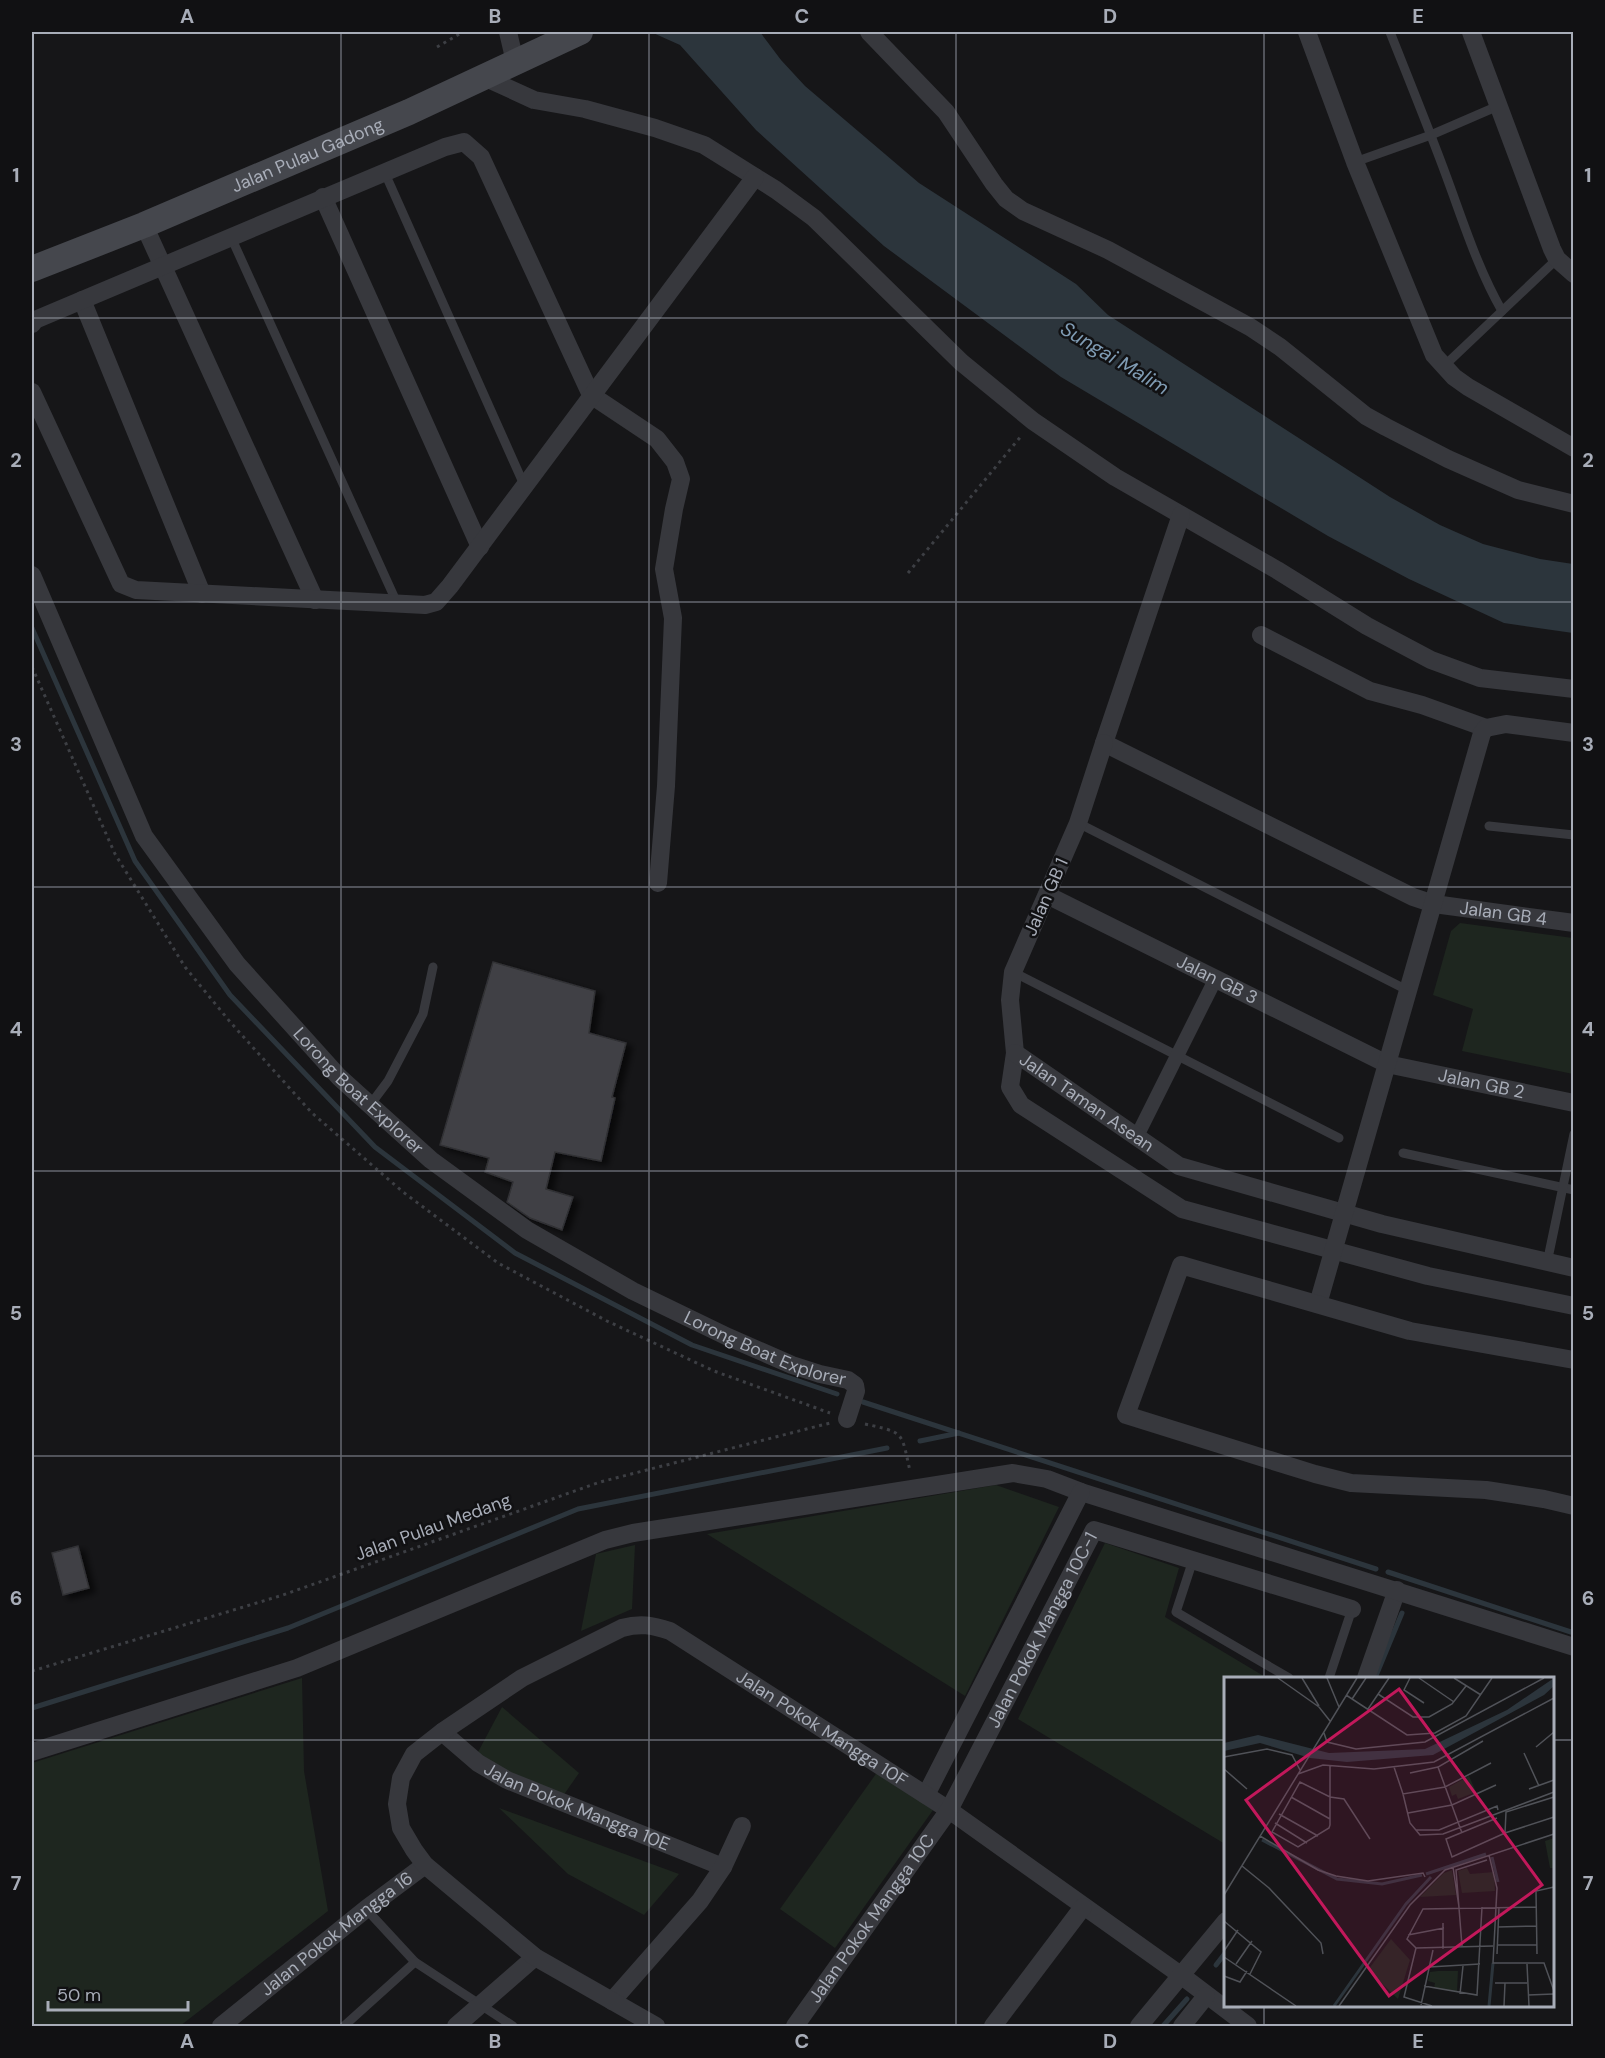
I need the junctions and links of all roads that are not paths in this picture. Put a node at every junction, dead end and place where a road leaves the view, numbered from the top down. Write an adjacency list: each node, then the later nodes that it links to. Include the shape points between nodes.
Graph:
1 (508, 32): 7 (street)
2 (579, 32): 7 (main road, Jalan Pulau Gadong)
3 (869, 32): 29 (street, via 946,112 994,184 1023,211 1108,250 1250,327 1386,427 1518,490)
4 (1307, 32): 11 (street)
5 (1390, 32): 10 (lane)
6 (1471, 32): 9 (street)
7 (515, 62): 8 (main road, Jalan Pulau Gadong)
8 (484, 77): 13 (street, via 534,100 585,109 704,145); 15 (main road, Jalan Pulau Gadong)
9 (1498, 106): 10 (lane); 17 (street)
10 (1431, 135): 11 (lane); 22 (lane, via 1472,249)
11 (1355, 162): 24 (street, via 1428,343)
12 (384, 171): 14 (street); 26 (street, via 464,142 481,157); 28 (lane)
13 (754, 177): 26 (street); 30 (street, via 814,218 961,362 1033,421 1115,477)
14 (323, 197): 16 (street); 31 (street)
15 (144, 225): 18 (street); 19 (main road, Jalan Pulau Gadong)
16 (231, 237): 18 (street); 35 (lane)
17 (1557, 259): 20 (street); 22 (lane)
18 (162, 266): 21 (street); 34 (street)
19 (32, 269)
20 (1574, 274)
21 (82, 300): 23 (street); 33 (street)
22 (1502, 311): 24 (lane)
23 (32, 324)
24 (1443, 367): 27 (street, via 1468,387)
25 (32, 392): 33 (street, via 121,584 136,591)
26 (591, 395): 28 (street); 44 (street, via 657,440 675,462 681,479 664,569 673,618)
27 (1574, 448)
28 (525, 487): 31 (street)
29 (1574, 504)
30 (1181, 514): 37 (street, via 1431,660 1480,678); 40 (street, Jalan GB 1)
31 (480, 547): 35 (street, via 436,602)
32 (32, 575): 56 (street, Lorong Boat Explorer, via 144,836 237,964 339,1077)
33 (202, 594): 34 (street)
34 (315, 600): 35 (street)
35 (397, 605)
36 (1261, 635): 38 (street, via 1370,691)
37 (1574, 689)
38 (1486, 728): 39 (street, via 1506,724); 46 (street)
39 (1574, 733)
40 (1104, 743): 41 (street, Jalan GB 1); 46 (street, Jalan GB 4)
41 (1078, 823): 45 (street, Jalan GB 1); 51 (lane)
42 (1489, 826): 43 (lane)
43 (1574, 835)
44 (658, 883)
45 (1047, 895): 49 (street, Jalan GB 1); 50 (street, Jalan GB 3)
46 (1434, 904): 47 (street, Jalan GB 4); 51 (street)
47 (1574, 922)
48 (433, 967): 56 (lane, via 423,1014 388,1081)
49 (1013, 972): 52 (street, Jalan GB 1, via 1010,1000); 53 (lane)
50 (1216, 978): 53 (street); 54 (street, Jalan GB 3)
51 (1408, 991): 54 (street)
52 (1015, 1053): 58 (street, Jalan Taman Asean); 64 (street, Jalan Taman Asean, via 1010,1087 1021,1104 1164,1199 1182,1209)
53 (1178, 1054): 58 (street); 59 (lane)
54 (1388, 1064): 55 (street, Jalan GB 2); 63 (street)
55 (1574, 1103)
56 (370, 1105): 70 (street, Lorong Boat Explorer, via 431,1160 527,1230 633,1291 792,1365 855,1384)
57 (1574, 1134): 61 (lane)
58 (1137, 1136): 63 (street, Jalan Taman Asean, via 1179,1166)
59 (1339, 1138)
60 (1403, 1153): 61 (lane)
61 (1562, 1188): 62 (lane); 65 (lane)
62 (1574, 1190)
63 (1344, 1214): 64 (street); 65 (street, Jalan Taman Asean)
64 (1334, 1251): 67 (street); 68 (street, Jalan Taman Asean, via 1428,1276)
65 (1547, 1263): 66 (street, Jalan Taman Asean)
66 (1574, 1268)
67 (1318, 1304): 69 (street, via 1410,1331); 72 (street, via 1181,1265 1126,1415 1351,1483 1486,1490)
68 (1574, 1306)
69 (1574, 1360)
70 (847, 1419)
71 (1081, 1492): 74 (street); 81 (street, via 1047,1479 1013,1473 633,1533 605,1540 297,1668); 82 (street)
72 (1574, 1506)
73 (1192, 1560): 75 (street, Jalan Pokok Mangga 10C-1); 77 (lane, via 1176,1612); 83 (street, Jalan Pokok Mangga 10C-1, via 1094,1530)
74 (1397, 1590): 76 (street); 79 (street)
75 (1352, 1609): 78 (lane)
76 (1574, 1647)
77 (1287, 1677)
78 (1329, 1677)
79 (1366, 1677)
80 (442, 1732): 82 (street, Jalan Pokok Mangga 10F, via 522,1678 622,1628 653,1625 670,1631); 85 (street, Jalan Pokok Mangga 10F, via 414,1754 401,1778 401,1828); 86 (street, Jalan Pokok Mangga 10E, via 478,1763 507,1780)
81 (32, 1752)
82 (926, 1795): 83 (street, Jalan Pokok Mangga 10F)
83 (949, 1810): 87 (street, Jalan Pokok Mangga 10F); 101 (street, Jalan Pokok Mangga 10C)
84 (742, 1826): 86 (street)
85 (425, 1865): 88 (street, Jalan Pokok Mangga 16); 90 (street, Jalan Pokok Mangga 10F)
86 (723, 1867): 94 (street, via 700,1901)
87 (1083, 1907): 92 (street, Jalan Pokok Mangga 10F); 102 (street)
88 (366, 1909): 91 (lane); 96 (street, Jalan Pokok Mangga 16)
89 (1224, 1924): 92 (street)
90 (535, 1958): 94 (street, Jalan Pokok Mangga 10F); 95 (street)
91 (415, 1962): 95 (lane); 97 (lane)
92 (1182, 1976): 93 (street, Jalan Pokok Mangga 10F); 103 (street)
93 (1206, 1996): 104 (street); 105 (street, Jalan Pokok Mangga 10F)
94 (612, 2001): 100 (street, Jalan Pokok Mangga 10F)
95 (479, 2006): 98 (street); 99 (lane)
96 (221, 2026)
97 (344, 2026)
98 (456, 2026)
99 (513, 2026)
100 (656, 2026)
101 (795, 2026)
102 (993, 2026)
103 (1139, 2026)
104 (1182, 2026)
105 (1248, 2026)

